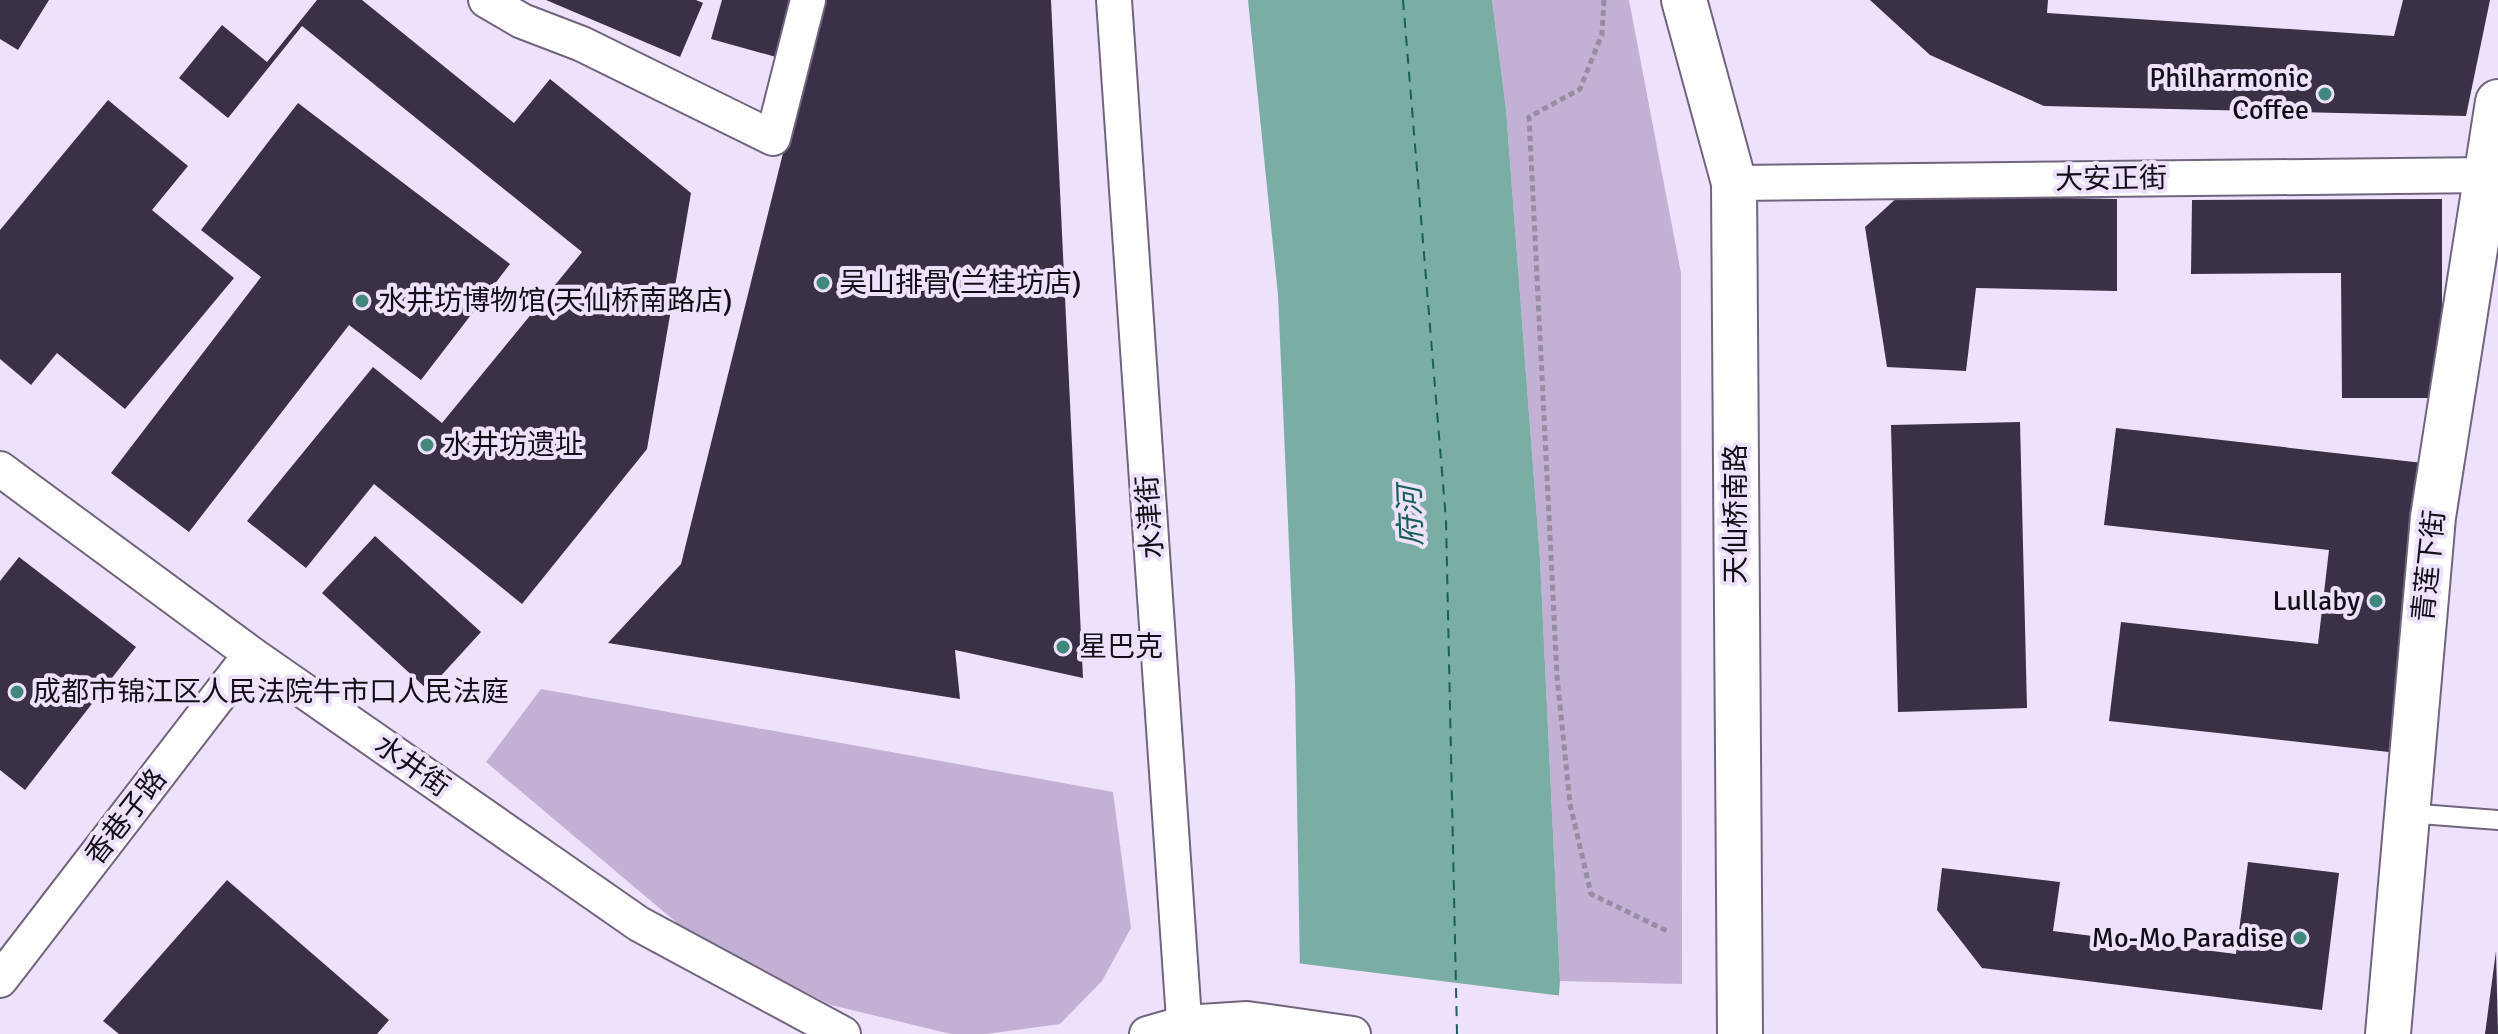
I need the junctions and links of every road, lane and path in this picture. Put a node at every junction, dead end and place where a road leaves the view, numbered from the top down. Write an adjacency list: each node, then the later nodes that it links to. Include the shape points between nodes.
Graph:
1 (486, 0): 2 (street, via 773,138)
2 (808, 0)
3 (1114, 0): 15 (street, 水津街)
4 (1604, 0): 13 (path, via 1602,34 1580,89 1529,117 1557,676 1570,804 1591,894)
5 (1684, 0): 8 (main road, 天仙桥南路)
6 (2498, 102): 7 (main road, 青莲下街)
7 (2493, 175): 8 (street, 大安正街); 11 (main road, 青莲下街, via 2433,517)
8 (1734, 183): 19 (main road, 天仙桥南路)
9 (0, 469): 10 (street, 水井街)
10 (251, 654): 14 (street, 香巷子路); 16 (street, 水井街, via 639,924)
11 (2407, 813): 12 (lane); 20 (main road, 青莲下街)
12 (2498, 820)
13 (1667, 931)
14 (0, 980)
15 (1185, 1028): 17 (street); 18 (street, via 1247,1019)
16 (843, 1034)
17 (1147, 1034)
18 (1353, 1034)
19 (1740, 1034)
20 (2388, 1034)

